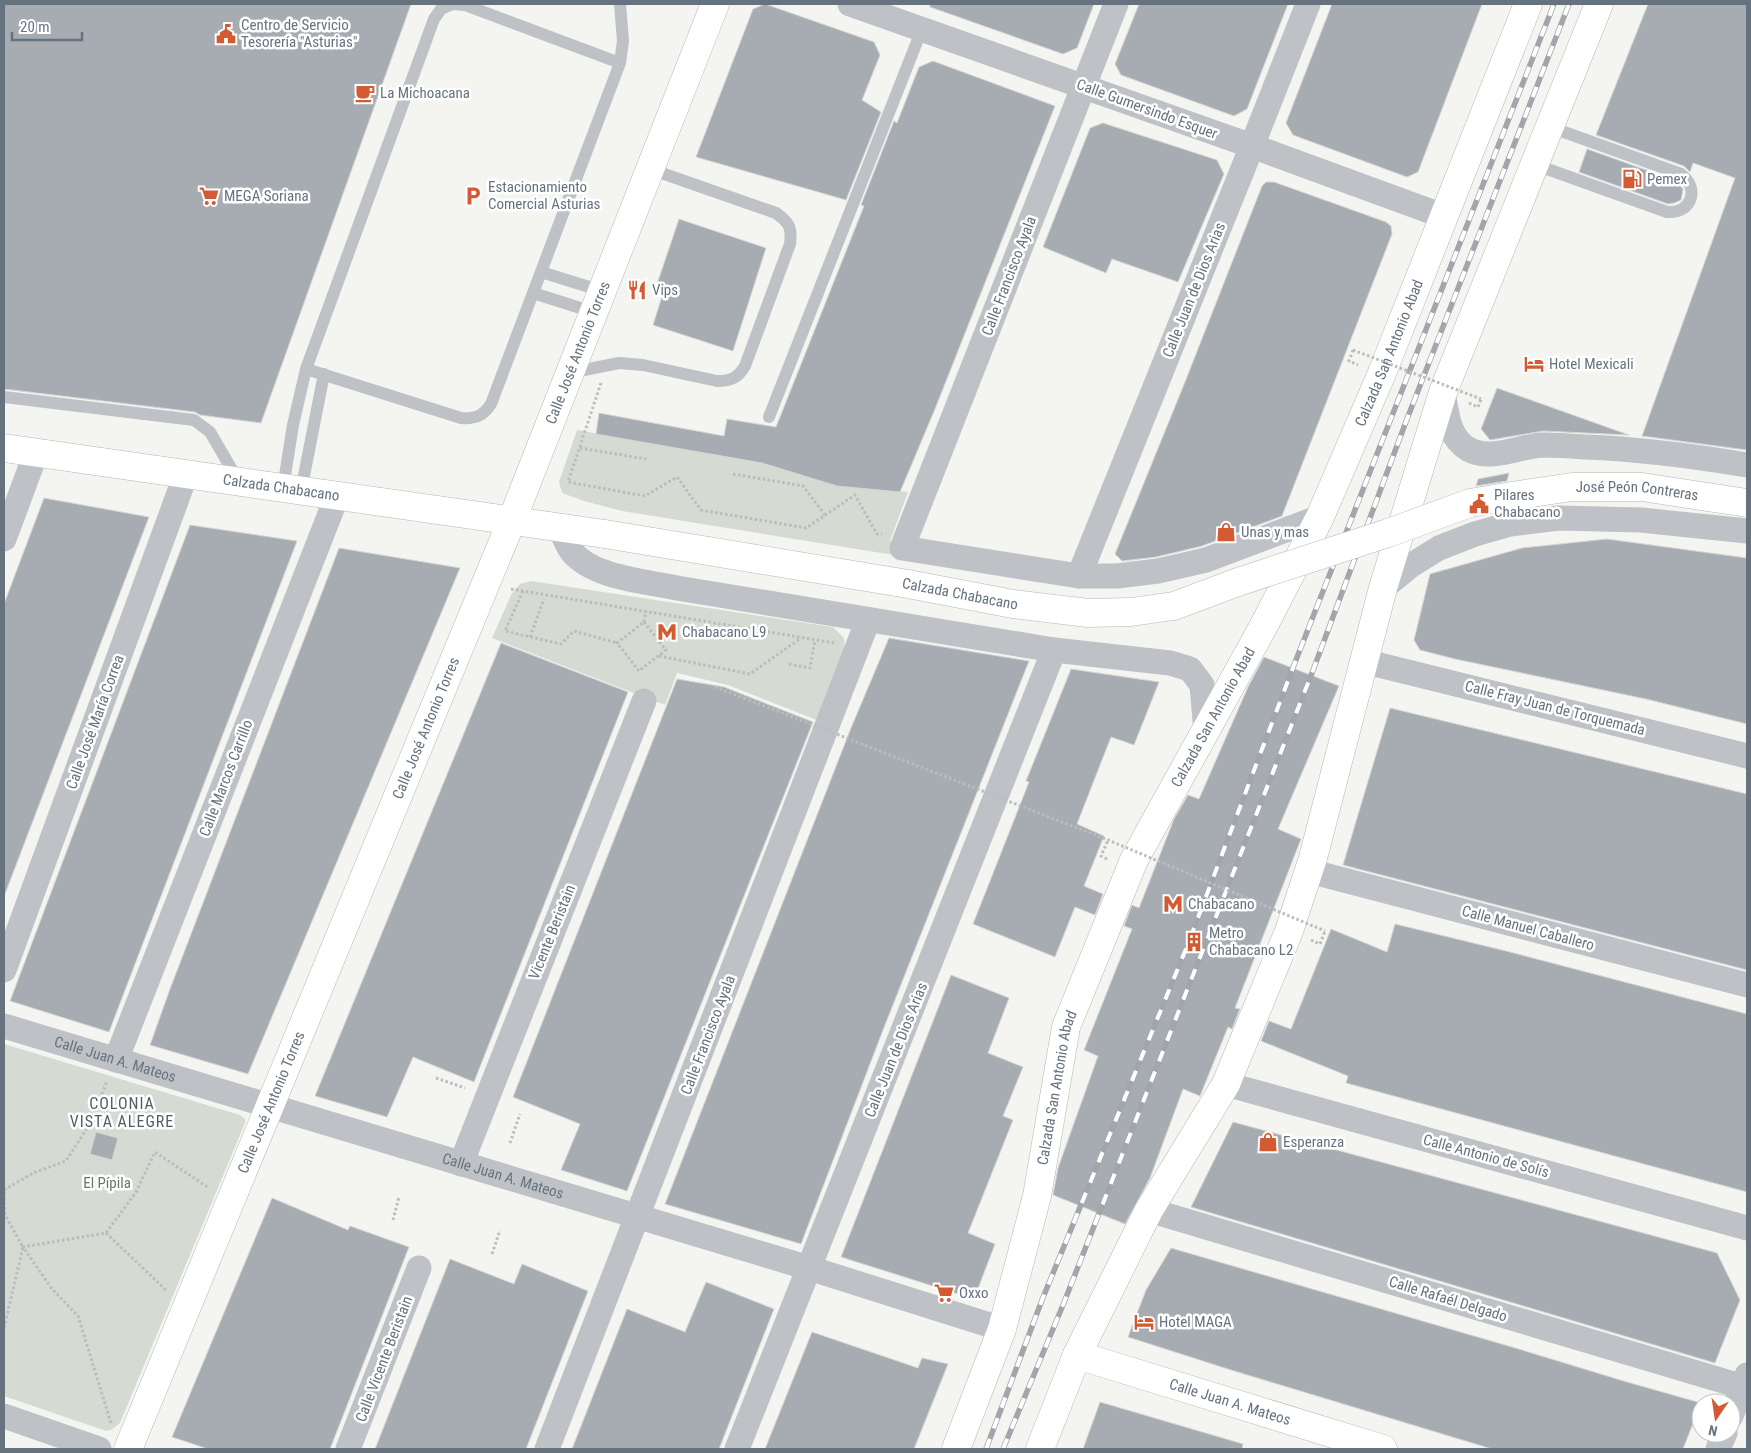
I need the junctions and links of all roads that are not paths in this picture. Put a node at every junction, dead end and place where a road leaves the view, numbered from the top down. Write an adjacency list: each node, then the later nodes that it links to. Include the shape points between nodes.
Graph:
1 (452, 4): 10 (lane, via 465,5); 20 (lane, via 441,9 434,19)
2 (620, 4): 10 (lane, via 623,41)
3 (715, 4): 15 (main road, Calle José Antonio Torres)
4 (850, 4): 9 (street, Calle Gumersindo Esquer)
5 (1116, 4): 11 (street, Calle Francisco Ayala)
6 (1308, 4): 13 (street, Calle Juan de Dios Arias)
7 (1528, 4): 16 (main road, Calzada San Antonio Abad)
8 (1599, 4): 12 (main road)
9 (916, 19): 11 (street, Calle Gumersindo Esquer); 25 (lane)
10 (620, 63): 17 (lane)
11 (1083, 86): 13 (street, Calle Gumersindo Esquer); 40 (street, Calle Francisco Ayala, via 902,548)
12 (1550, 127): 14 (main road); 14 (lane, via 1681,174 1692,187 1691,196 1684,209 1667,212)
13 (1252, 146): 16 (street, Calle Gumersindo Esquer); 40 (street, Calle Juan de Dios Arias)
14 (1536, 165): 23 (main road)
15 (650, 169): 19 (main road, Calle José Antonio Torres); 21 (lane, via 776,213 786,220 792,232 745,366 739,376 728,381 643,364 619,363)
16 (1443, 216): 34 (main road, Calzada San Antonio Abad, via 1382,373)
17 (541, 272): 18 (lane); 19 (lane)
18 (533, 293): 19 (lane); 22 (lane, via 491,404 484,414 473,419 461,418)
19 (597, 301): 21 (main road, Calle José Antonio Torres)
20 (306, 369): 22 (lane); 31 (lane, via 293,424)
21 (569, 373): 35 (main road, Calle José Antonio Torres)
22 (324, 374): 31 (lane)
23 (1443, 392): 28 (street, via 1451,432 1469,450 1482,454 1542,445 1628,449); 41 (main road)
24 (4, 397): 30 (lane, via 194,420 210,432)
25 (769, 417)
26 (4, 448): 27 (main road, Calzada Chabacano)
27 (36, 453): 29 (main road, Calzada Chabacano); 38 (street)
28 (1747, 465)
29 (186, 474): 30 (main road, Calzada Chabacano); 49 (street, Calle José María Correa)
30 (239, 482): 31 (main road, Calzada Chabacano)
31 (292, 489): 32 (main road, Calzada Chabacano)
32 (337, 496): 35 (main road, Calzada Chabacano); 52 (street, Calle Marcos Carrillo)
33 (1747, 503): 39 (main road, José Peón Contreras, bridge, via 1642,487 1572,487 1470,503)
34 (1320, 517): 40 (street, via 1206,560 1158,572); 46 (main road, Calzada San Antonio Abad)
35 (512, 520): 36 (main road, Calzada Chabacano); 54 (main road, Calle José Antonio Torres)
36 (560, 528): 39 (main road, Calzada Chabacano, bridge, via 1013,604 1088,613 1174,606); 42 (street, via 572,552 591,568 617,576)
37 (1747, 531): 41 (street, José Peón Contreras, via 1641,520 1559,518 1510,524 1438,548)
38 (4, 540)
39 (1352, 544)
40 (1079, 576)
41 (1383, 588): 44 (main road)
42 (868, 620): 43 (street); 57 (street, Calle Francisco Ayala)
43 (1054, 650): 46 (street, via 1162,662 1190,669 1202,685); 60 (street, Calle Juan de Dios Arias)
44 (1363, 660): 47 (street, Calle Fray Juan de Torquemada); 48 (main road)
45 (644, 701): 55 (street, Vicente Beristain)
46 (1206, 732): 61 (main road, Calzada San Antonio Abad, via 1134,860 1066,1027 1037,1196)
47 (1747, 756)
48 (1309, 871): 50 (street, Calle Manuel Caballero); 53 (main road, via 1289,931)
49 (4, 970)
50 (1747, 985)
51 (4, 1026): 52 (street, Calle Juan A. Mateos)
52 (116, 1060): 54 (street, Calle Juan A. Mateos)
53 (1226, 1084): 56 (main road); 58 (street, Calle Antonio de Solís)
54 (269, 1107): 55 (street, Calle Juan A. Mateos); 66 (main road, Calle José Antonio Torres)
55 (461, 1164): 57 (street, Calle Juan A. Mateos)
56 (1149, 1210): 62 (main road); 63 (street, Calle Rafaél Delgado)
57 (637, 1217): 60 (street, Calle Juan A. Mateos); 68 (street, Calle Francisco Ayala)
58 (1747, 1228)
59 (419, 1268): 67 (street, Calle Vicente Beristain)
60 (809, 1268): 61 (street, Calle Juan A. Mateos); 69 (street, Calle Juan de Dios Arias)
61 (1002, 1329): 70 (main road, Calzada San Antonio Abad)
62 (1077, 1355): 71 (main road); 72 (main road, Calle Juan A. Mateos)
63 (1746, 1383)
64 (4, 1416): 65 (street)
65 (99, 1449)
66 (128, 1449)
67 (348, 1449)
68 (547, 1449)
69 (737, 1449)
70 (956, 1449)
71 (1040, 1449)
72 (1383, 1449)

